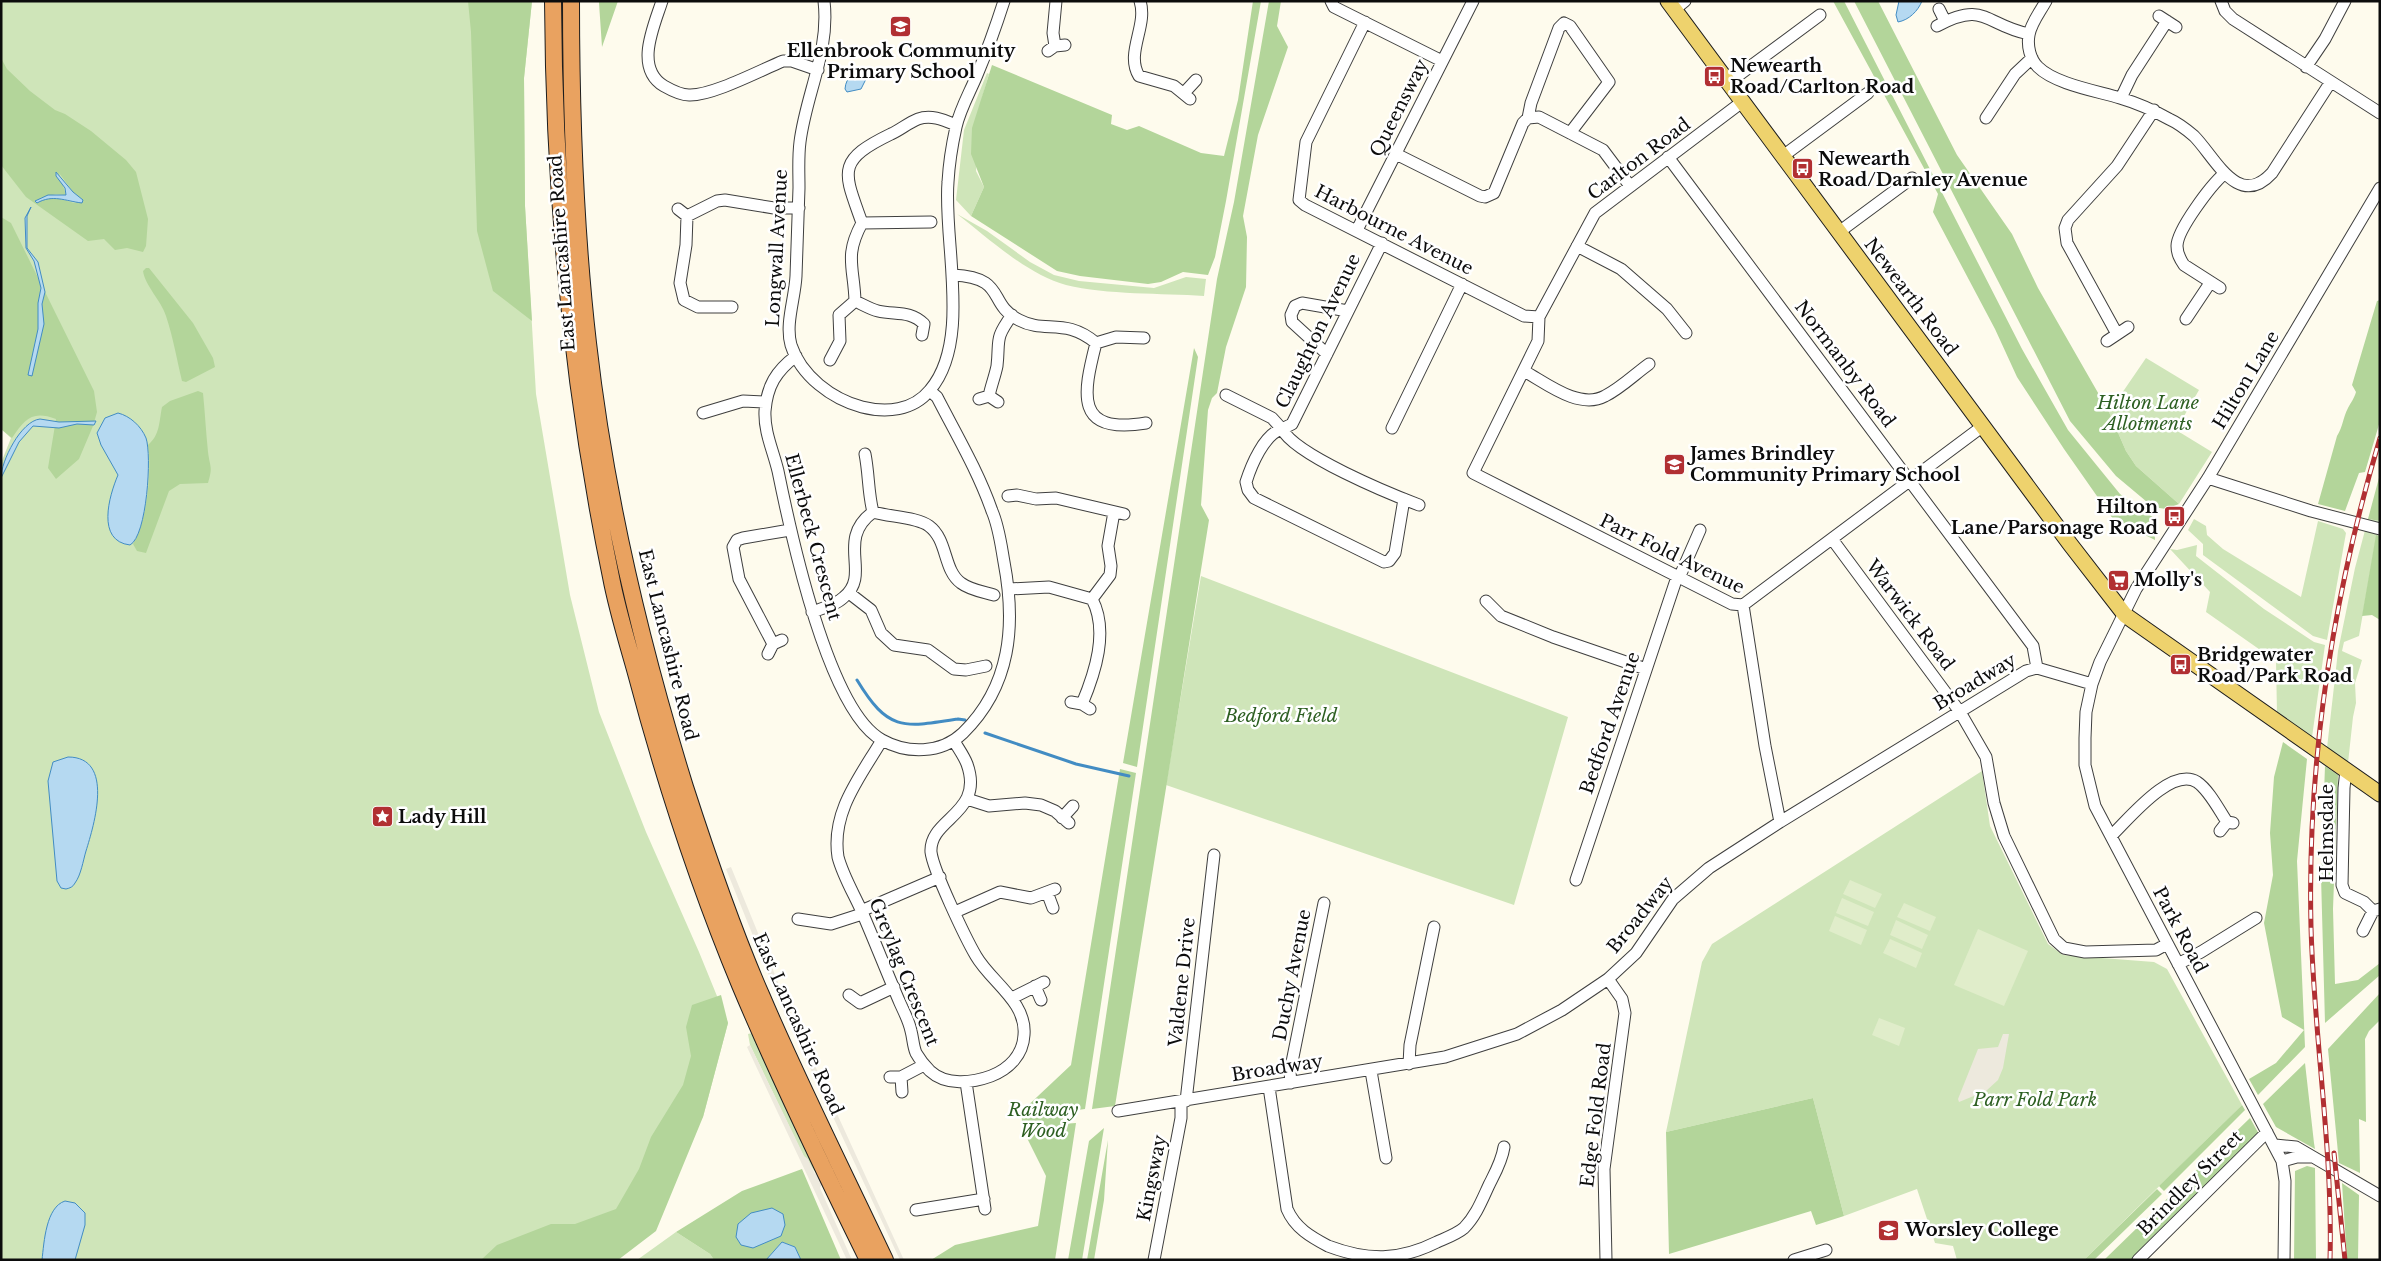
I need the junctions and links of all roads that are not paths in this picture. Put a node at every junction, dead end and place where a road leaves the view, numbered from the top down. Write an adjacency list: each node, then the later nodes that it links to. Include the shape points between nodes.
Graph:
1 (553, 1): 153 (highway, East Lancashire Road, via 556,140 569,302 580,401 611,580 653,737 716,922 769,1050)
2 (571, 1): 154 (highway, East Lancashire Road, via 575,192 587,336 604,453 630,593 698,828 734,926 761,996)
3 (662, 1): 23 (street, via 648,53 650,71 658,82 672,91 689,95 707,92 783,61)
4 (824, 1): 23 (street, Longwall Avenue, via 825,34)
5 (1004, 1): 34 (street, via 982,65)
6 (1056, 1): 19 (street, via 1053,33)
7 (1140, 1): 24 (street, via 1142,14 1134,53 1140,80 1174,86 1187,96)
8 (1332, 1): 17 (street, via 1334,7)
9 (1473, 1): 21 (street, Queensway)
10 (2046, 1): 18 (street)
11 (2221, 1): 22 (street, via 2228,15)
12 (2345, 1): 22 (street)
13 (1675, 4): 25 (main road, Newearth Road)
14 (1938, 9): 18 (street, via 1941,23 1962,14 1978,14)
15 (1820, 15): 25 (street)
16 (2167, 21): 28 (street)
17 (1365, 22): 21 (street); 46 (street, Harbourne Avenue, via 1309,135 1299,195 1299,200 1305,205)
18 (2029, 34): 20 (street)
19 (1056, 47)
20 (2032, 58): 28 (street, via 2038,67 2056,78); 32 (street, via 2019,68)
21 (1442, 61): 36 (street, Queensway)
22 (2306, 67): 26 (street)
23 (818, 70): 43 (street, Longwall Avenue, via 800,142)
24 (1196, 80)
25 (1728, 83): 29 (main road, Newearth Road)
26 (2330, 83): 31 (street); 39 (street, via 2267,179 2248,186 2237,184)
27 (1868, 93): 37 (street)
28 (2121, 98): 30 (street)
29 (1742, 102): 37 (main road, Newearth Road); 38 (street, Carlton Road)
30 (2154, 110): 39 (street, via 2193,136); 60 (street, via 2117,166 2074,211 2065,228 2068,243)
31 (2380, 113)
32 (1992, 115)
33 (1528, 118): 35 (street, via 1539,117); 35 (street, via 1559,28 1564,23 1568,24 1610,82); 36 (street, via 1523,123 1497,190 1490,196 1480,196)
34 (956, 125): 45 (street, via 924,116 861,149 850,167 848,178); 50 (street, via 946,206)
35 (1570, 133): 41 (street, via 1603,150)
36 (1396, 154): 46 (street, Queensway)
37 (1783, 156): 47 (main road, Newearth Road)
38 (1668, 157): 41 (street, Carlton Road); 82 (street, Normanby Road)
39 (2224, 174): 57 (street, via 2210,187 2182,231 2177,245 2184,265 2215,285)
40 (1912, 178): 47 (street)
41 (1630, 186): 49 (street, Carlton Road, via 1595,213)
42 (2380, 188): 81 (street, Hilton Lane)
43 (799, 208): 53 (street, via 774,208 726,200 683,212 686,245 680,274 684,300 693,306 715,301); 66 (street, Longwall Avenue, via 789,329)
44 (931, 222): 45 (street, via 918,218)
45 (862, 223): 52 (street, via 851,250)
46 (1357, 230): 48 (street, Harbourne Avenue)
47 (1839, 232): 76 (main road, Newearth Road)
48 (1382, 243): 51 (street, Harbourne Avenue); 54 (street, Claughton Avenue)
49 (1577, 246): 56 (street, Carlton Road); 59 (street, via 1621,269 1667,309)
50 (953, 275): 55 (street, via 984,281); 70 (street, via 953,310 946,355)
51 (1462, 284): 56 (street, Harbourne Avenue, via 1524,316); 77 (street)
52 (855, 301): 61 (street, via 878,311 916,317 924,324); 67 (street, via 839,315 840,340)
53 (732, 307)
54 (1348, 310): 65 (street, Claughton Avenue); 65 (street, via 1302,303 1295,306 1292,322)
55 (1012, 315): 64 (street, via 1028,323 1076,329); 72 (street, via 996,343 996,367)
56 (1539, 317): 69 (street, Carlton Road, via 1538,341)
57 (2186, 320)
58 (2128, 327): 60 (street)
59 (1686, 333)
60 (2118, 334): 63 (street)
61 (922, 336)
62 (1147, 339): 64 (street, via 1116,337)
63 (2107, 341)
64 (1096, 342): 75 (street, via 1086,390 1087,411 1108,424 1134,429)
65 (1327, 354): 78 (street, Claughton Avenue, via 1294,420)
66 (796, 356): 70 (street, Longwall Avenue, via 813,379 836,398 862,407 895,410); 73 (street, Ellerbeck Crescent, via 776,373)
67 (830, 360)
68 (1641, 366): 69 (street, via 1604,397 1590,401 1576,398)
69 (1524, 371): 80 (street, Carlton Road)
70 (930, 391): 92 (street, Ellerbeck Crescent, via 972,464 993,512)
71 (1226, 395): 78 (street, via 1272,418)
72 (989, 399)
73 (766, 402): 74 (street, via 743,401); 88 (street, Ellerbeck Crescent, via 768,439)
74 (702, 412)
75 (1146, 423)
76 (1982, 426): 82 (street); 99 (main road, Newearth Road)
77 (1392, 428)
78 (1282, 430): 84 (street, via 1292,442 1369,485); 84 (street, Claughton Avenue, via 1269,437 1248,476 1247,488 1254,498 1384,562 1395,553)
79 (865, 454): 86 (street, via 873,468 868,491)
80 (1473, 473): 91 (street, Parr Fold Avenue)
81 (2208, 478): 87 (street); 99 (street, Hilton Lane, via 2136,589)
82 (1909, 480): 90 (street); 101 (street, Normanby Road, via 2034,646)
83 (1007, 497): 95 (street, via 1056,498 1119,513 1108,546 1110,575)
84 (1404, 499): 85 (street)
85 (1419, 505)
86 (873, 512): 93 (street, via 861,524 854,541 856,576); 94 (street, via 927,524 938,535 958,580 963,584 981,586)
87 (2380, 529)
88 (790, 530): 98 (street, Ellerbeck Crescent); 100 (street, via 742,538 733,547 739,579)
89 (1700, 530): 91 (street, Bedford Avenue)
90 (1832, 539): 96 (street); 106 (street, Warwick Road)
91 (1678, 578): 96 (street, Parr Fold Avenue, via 1732,604); 103 (street, Bedford Avenue)
92 (1009, 589): 95 (street, via 1049,587); 108 (street, Ellerbeck Crescent, via 1010,630 1000,679 974,722)
93 (849, 593): 98 (street); 102 (street, via 871,610 882,633 894,645 928,650 954,669)
94 (994, 595)
95 (1092, 599): 105 (street, via 1099,616 1100,637 1090,685)
96 (1743, 604): 113 (street, Parr Fold Avenue)
97 (1488, 608): 103 (street, via 1553,637)
98 (812, 612): 107 (street, Ellerbeck Crescent, via 851,707 868,730)
99 (2125, 615): 104 (street, Park Road); 109 (main road, Newearth Road)
100 (774, 646)
101 (2037, 668): 104 (street, Broadway); 106 (street, Broadway, via 2026,671)
102 (982, 670)
103 (1646, 670): 118 (street, Bedford Avenue)
104 (2092, 684): 115 (street, Park Road, via 2086,712 2085,765 2095,806)
105 (1081, 705)
106 (1960, 712): 113 (street, Broadway); 128 (street, Warwick Road, via 1986,756 1994,804 2004,836 2054,939 2064,948 2085,952 2156,950)
107 (882, 740): 108 (street, Ellerbeck Crescent, via 899,748 921,750); 122 (street, Greylag Crescent, via 843,807 836,833 841,868)
108 (954, 741): 111 (street, via 969,772)
109 (2346, 770): 110 (main road, Newearth Road); 121 (street, Helmsdale, via 2342,885 2345,893)
110 (2380, 794)
111 (967, 799): 112 (street, via 989,806 1033,803 1047,807 1066,820); 117 (street, Greylag Crescent, via 939,829 933,841 931,854)
112 (1073, 806)
113 (1780, 822): 130 (street, Broadway, via 1684,888 1665,908 1636,953)
114 (2227, 825): 115 (street, via 2202,787 2196,782 2181,779 2166,784)
115 (2111, 836): 128 (street, Park Road)
116 (1214, 855): 142 (street, Valdene Drive, via 1210,867)
117 (940, 878): 122 (street); 123 (street, Greylag Crescent)
118 (1576, 880)
119 (1324, 903): 139 (street, Duchy Avenue, via 1290,1072)
120 (1053, 908): 123 (street, via 1051,891 1031,898 1000,892)
121 (2376, 910): 127 (street, Helmsdale)
122 (862, 912): 125 (street, via 837,924 812,925); 131 (street, Greylag Crescent)
123 (955, 912): 133 (street, Greylag Crescent, via 976,956)
124 (2256, 918): 129 (street)
125 (798, 919)
126 (1434, 927): 135 (street)
127 (2363, 931)
128 (2167, 944): 129 (street, Park Road)
129 (2178, 964): 144 (street, Park Road)
130 (1608, 979): 135 (street, Broadway, via 1562,1010 1517,1034 1471,1050); 156 (street, Edge Fold Road, via 1622,999 1625,1014 1604,1169)
131 (894, 987): 132 (street, via 859,1008); 136 (street, Greylag Crescent, via 916,1052)
132 (849, 995)
133 (1012, 998): 134 (street, via 1040,984); 138 (street, Greylag Crescent, via 1024,1023 1018,1056 1011,1065 990,1076)
134 (1041, 1000)
135 (1409, 1064): 137 (street, Broadway)
136 (924, 1065): 138 (street, Greylag Crescent, via 943,1079); 141 (street, via 896,1077)
137 (1371, 1070): 139 (street, Broadway); 148 (street)
138 (966, 1082): 151 (street, via 984,1204)
139 (1291, 1083): 140 (street, Broadway)
140 (1270, 1087): 142 (street, Broadway); 146 (street, via 1291,1219 1305,1233 1358,1257 1380,1259 1412,1254 1458,1232 1473,1216 1502,1159)
141 (902, 1092)
142 (1184, 1101): 143 (street, Broadway); 155 (street, Kingsway)
143 (1118, 1111)
144 (2267, 1132): 145 (street, Park Road); 158 (street, Brindley Street)
145 (2275, 1145): 147 (street, via 2296,1148); 149 (street, Park Road)
146 (1504, 1147)
147 (2312, 1157): 149 (street); 150 (street)
148 (1386, 1158)
149 (2282, 1162): 159 (street, Park Road)
150 (2380, 1196)
151 (916, 1210)
152 (1826, 1250): 157 (street)
153 (868, 1260)
154 (885, 1260)
155 (1154, 1260)
156 (1606, 1260)
157 (1794, 1260)
158 (2138, 1260)
159 (2284, 1260)

